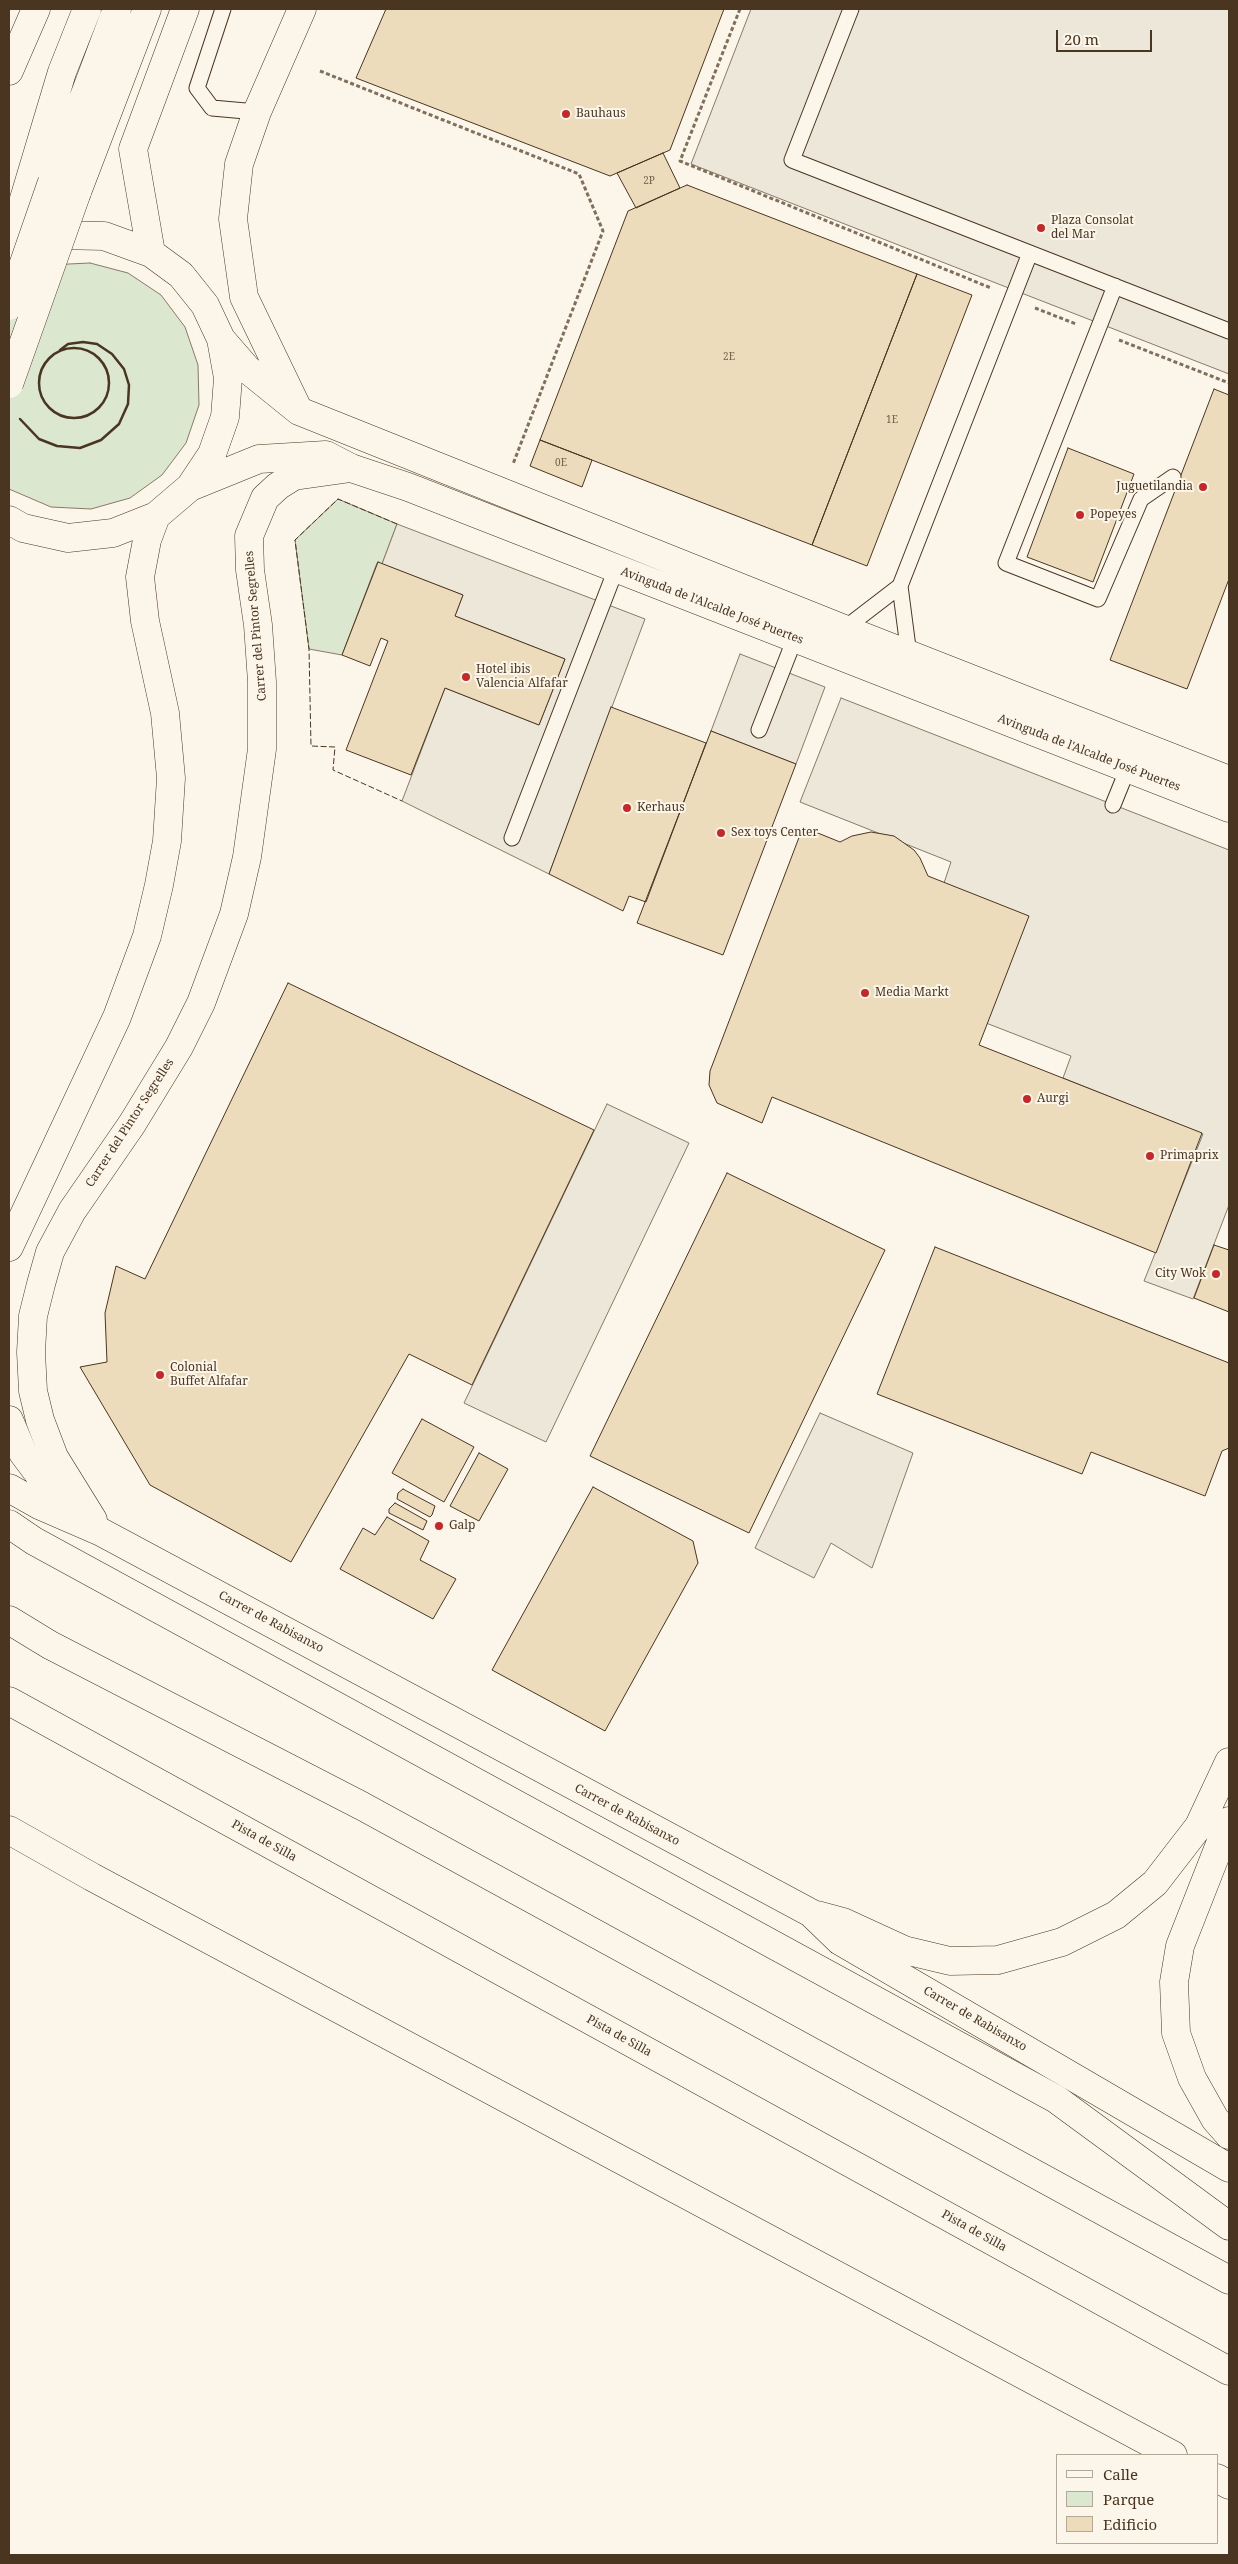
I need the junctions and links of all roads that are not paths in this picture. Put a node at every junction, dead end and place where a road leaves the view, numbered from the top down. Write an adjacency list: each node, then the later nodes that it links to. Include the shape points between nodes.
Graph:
1 (36, 9): 10 (main road)
2 (82, 9): 11 (main road)
3 (87, 9): 11 (main road)
4 (117, 9): 17 (main road, bridge)
5 (147, 9): 20 (main road, bridge)
6 (185, 9): 14 (main road, via 133,149)
7 (223, 9): 12 (lane, via 197,88 212,108)
8 (302, 9): 12 (main road)
9 (851, 9): 15 (lane, via 792,160)
10 (9, 70)
11 (62, 72): 13 (main road)
12 (257, 112): 21 (main road, via 239,164 233,219 241,278 244,297)
13 (9, 249): 14 (main road, via 56,235 104,236)
14 (151, 253): 19 (main road, via 181,275 205,305)
15 (1030, 253): 16 (lane); 28 (lane)
16 (1114, 286): 18 (lane); 23 (lane, via 1006,563 1098,599 1141,498)
17 (9, 306)
18 (1229, 331)
19 (221, 339): 21 (main road, Avinguda de l'Alcalde José Puertes, via 247,369); 24 (main road, via 228,378 225,417 212,454)
20 (9, 384)
21 (299, 411): 29 (main road, Avinguda de l'Alcalde José Puertes)
22 (351, 468): 24 (main road, Avinguda de l'Alcalde José Puertes, via 326,455 259,459); 27 (main road, Avinguda de l'Alcalde José Puertes, via 408,487); 42 (main road, Carrer del Pintor Segrelles, via 294,476 278,486 265,498 249,536 262,682 262,750 247,857 234,914 201,1003 179,1047 137,1116 72,1211 50,1252 35,1308 31,1352 33,1391 40,1420 54,1457)
23 (1173, 477)
24 (190, 487): 25 (main road)
25 (156, 516): 26 (main road, via 114,533 68,538 23,528); 38 (main road, via 147,540 140,577 144,621 165,713 171,778 167,840 159,885 148,936 117,1017)
26 (9, 520)
27 (616, 569): 30 (main road, Avinguda de l'Alcalde José Puertes); 37 (lane)
28 (900, 586): 29 (lane); 31 (lane)
29 (844, 629): 31 (main road, Avinguda de l'Alcalde José Puertes)
30 (795, 638): 32 (lane); 33 (main road, Avinguda de l'Alcalde José Puertes)
31 (909, 655): 34 (main road, Avinguda de l'Alcalde José Puertes)
32 (758, 730)
33 (1128, 768): 35 (lane); 36 (main road, Avinguda de l'Alcalde José Puertes)
34 (1229, 780)
35 (1113, 805)
36 (1229, 808)
37 (512, 838)
38 (9, 1247)
39 (9, 1420): 42 (main road, via 23,1453 41,1477)
40 (9, 1488): 42 (main road, Carrer de Rabisanxo)
41 (9, 1524): 51 (main road, via 34,1541 1056,2099)
42 (101, 1532): 48 (main road, Carrer de Rabisanxo)
43 (9, 1620): 52 (main road, via 50,1645 362,1806)
44 (9, 1700): 53 (main road, Pista de Silla)
45 (1229, 1762): 48 (main road, via 1199,1826 1154,1883 1116,1915 1062,1942 998,1960 950,1961 904,1950 843,1922)
46 (1229, 1821): 49 (main road, via 1180,1946 1174,1982 1176,2033 1192,2078 1215,2119)
47 (9, 1830): 54 (main road)
48 (811, 1913): 50 (main road, Carrer de Rabisanxo, via 840,1941)
49 (1229, 2135)
50 (1229, 2168)
51 (1229, 2226)
52 (1229, 2280)
53 (1229, 2371)
54 (1172, 2454)
55 (1218, 2479): 56 (main road)
56 (1229, 2485)

